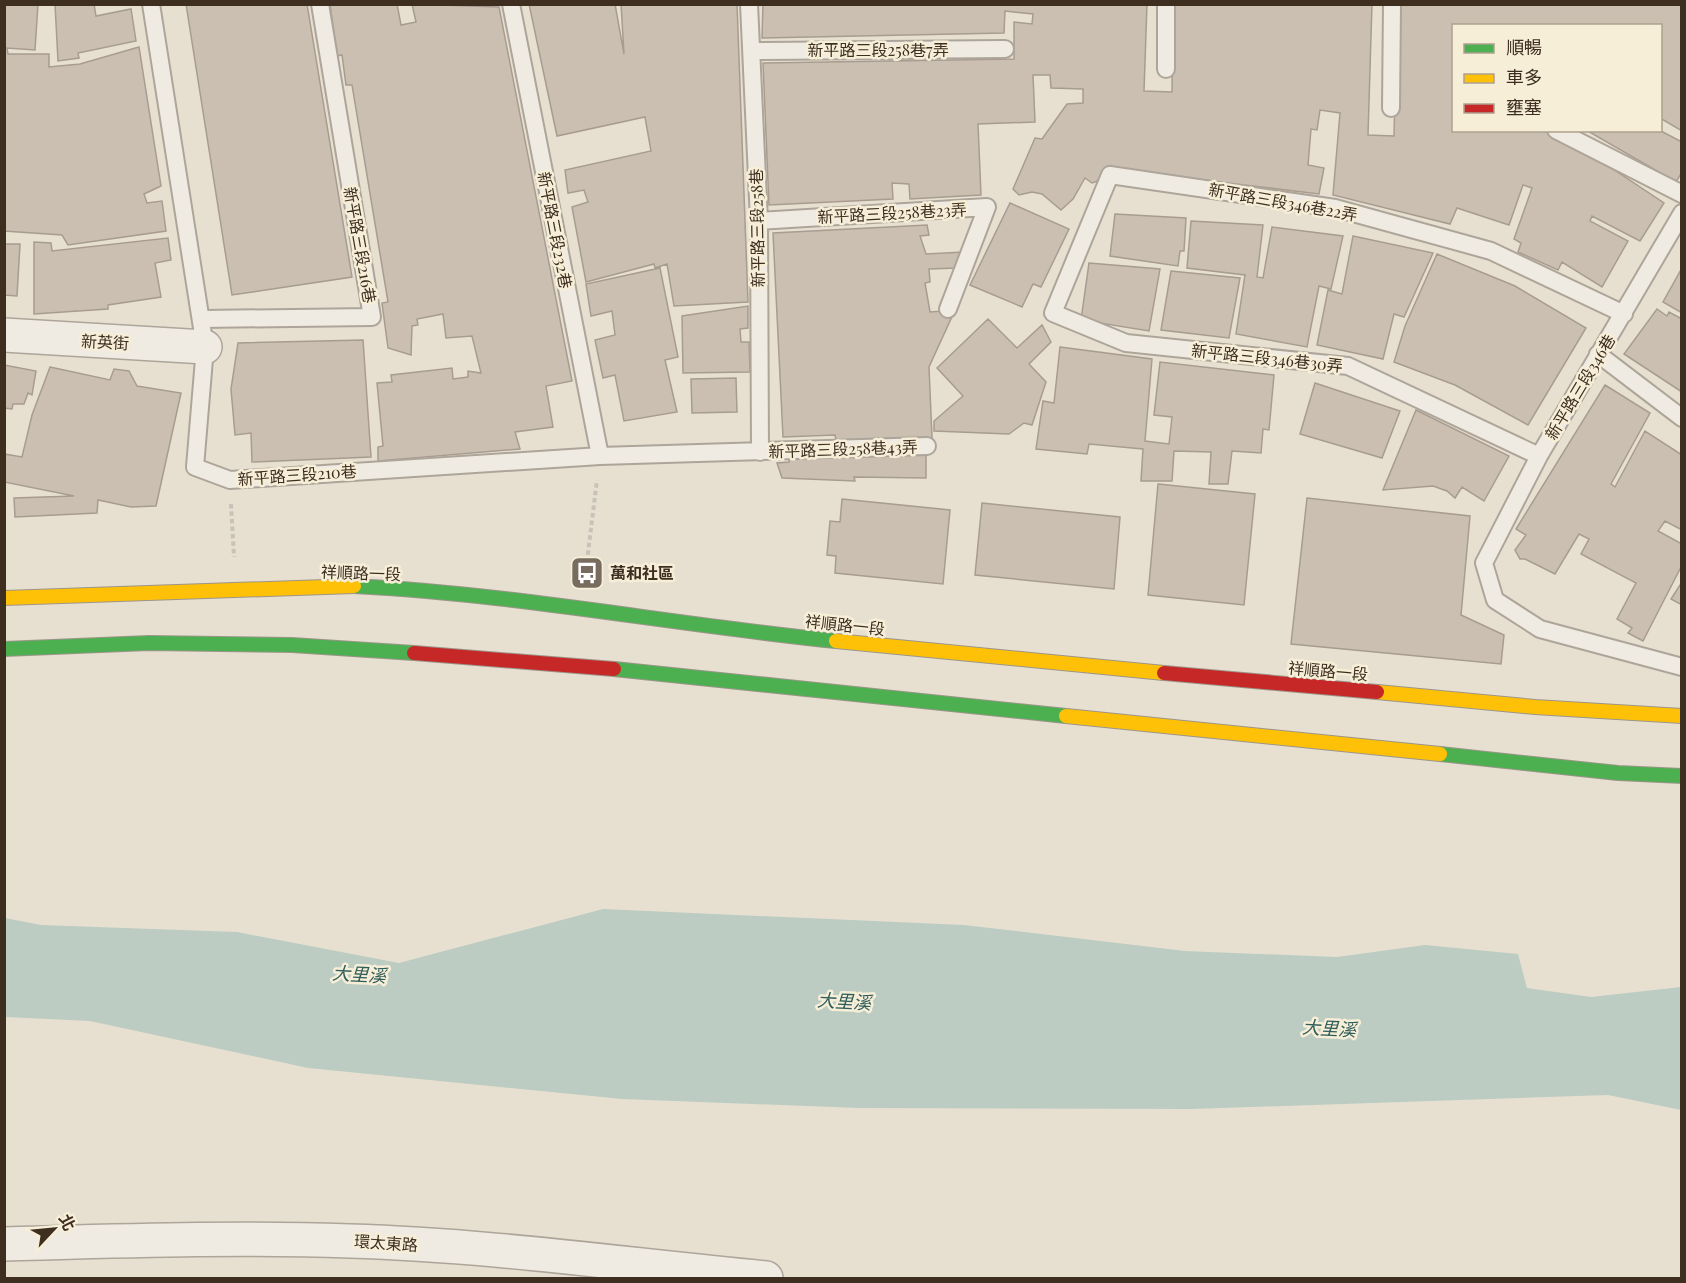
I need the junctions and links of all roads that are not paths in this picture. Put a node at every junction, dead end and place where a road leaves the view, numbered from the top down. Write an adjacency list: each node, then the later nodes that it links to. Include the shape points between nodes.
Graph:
1 (151, 4): 18 (lane, 新平路三段210巷)
2 (320, 4): 18 (lane, 新平路三段216巷, via 372,317)
3 (511, 4): 24 (lane, 新平路三段232巷)
4 (749, 4): 8 (lane, 新平路三段258巷)
5 (1166, 4): 9 (lane)
6 (1392, 4): 10 (lane)
7 (1005, 50): 8 (lane, 新平路三段258巷7弄)
8 (752, 51): 14 (lane, 新平路三段258巷)
9 (1166, 69)
10 (1391, 108)
11 (1560, 132): 12 (lane)
12 (1682, 194)
13 (1682, 213): 17 (lane, 新平路三段346巷)
14 (759, 221): 15 (lane, 新平路三段258巷23弄, via 987,207); 23 (lane, 新平路三段258巷)
15 (948, 309)
16 (1053, 313): 17 (lane, 新平路三段346巷22弄, via 1110,175 1358,214 1491,251); 25 (lane, 新平路三段346巷30弄, via 1125,343 1348,366)
17 (1624, 314): 20 (lane, 新平路三段346巷)
18 (204, 333): 19 (street, 新英街); 24 (lane, 新平路三段210巷, via 195,467 230,480)
19 (4, 335)
20 (1598, 354): 21 (lane); 25 (lane, 新平路三段346巷)
21 (1682, 418)
22 (927, 446): 23 (lane, 新平路三段258巷43弄)
23 (760, 452): 24 (lane, 新平路三段210巷)
24 (600, 456)
25 (1539, 456): 28 (lane, 新平路三段346巷, via 1484,563 1495,600 1540,629)
26 (4, 598): 29 (street, 祥順路一段, via 356,586 580,609 733,631 1058,663 1535,707)
27 (4, 649): 30 (street, via 149,643 292,645 558,663 1618,773)
28 (1682, 668)
29 (1682, 716)
30 (1682, 776)
31 (4, 1244): 32 (street, 環太東路, via 351,1240)
32 (766, 1278)

